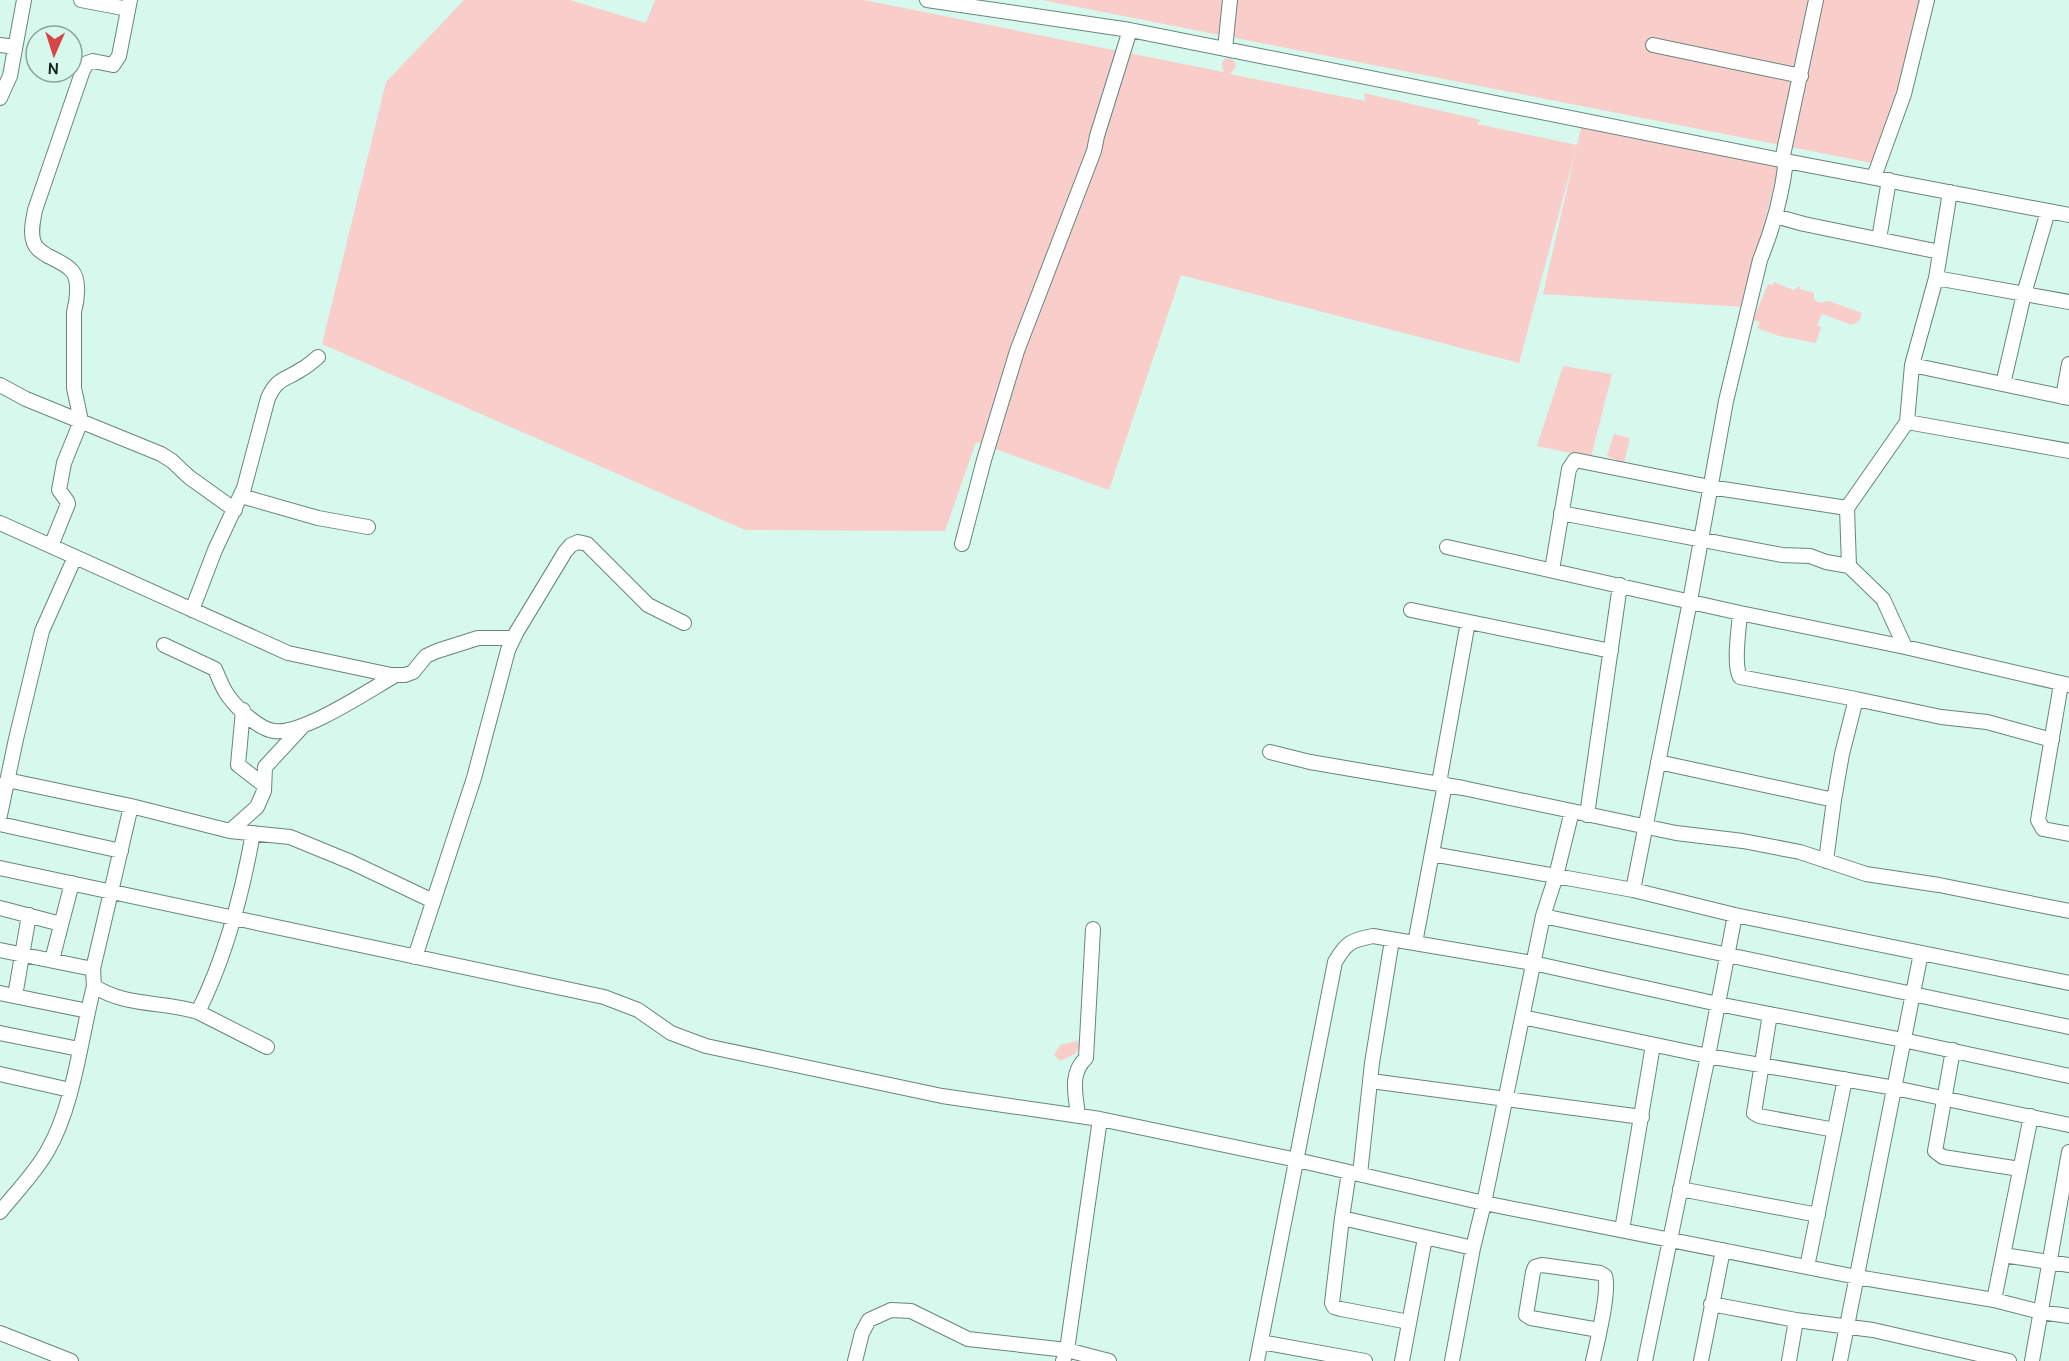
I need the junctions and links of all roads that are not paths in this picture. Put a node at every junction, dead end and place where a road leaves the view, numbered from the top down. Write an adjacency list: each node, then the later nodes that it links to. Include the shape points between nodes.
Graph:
1 (24, 0): 11 (street)
2 (81, 0): 7 (street)
3 (927, 0): 8 (street)
4 (1230, 0): 12 (street)
5 (1815, 0): 13 (street)
6 (1927, 0): 16 (street, via 1904,94)
7 (129, 4): 33 (street, via 119,56 112,65 93,61 83,70 33,221 34,243 39,251 72,270 75,277 74,388)
8 (1130, 30): 12 (street); 44 (street, via 1094,152 1017,351)
9 (0, 45): 11 (street)
10 (1653, 45): 13 (street)
11 (15, 47): 14 (street, via 10,75)
12 (1225, 49): 15 (street)
13 (1801, 76): 15 (street)
14 (0, 98)
15 (1784, 161): 16 (street); 21 (street, via 1783,186)
16 (1874, 177): 17 (street)
17 (1889, 180): 18 (street); 22 (street)
18 (1950, 192): 19 (street); 23 (street)
19 (2048, 211): 20 (street); 25 (street)
20 (2069, 215)
21 (1775, 216): 22 (street); 36 (street, via 1736,357)
22 (1879, 239): 23 (street)
23 (1940, 252): 24 (street)
24 (1936, 278): 25 (street); 29 (street)
25 (2024, 294): 26 (street); 30 (street)
26 (2069, 302)
27 (318, 357): 37 (street, via 273,388)
28 (2069, 364): 32 (street)
29 (1912, 366): 30 (street); 34 (street)
30 (2003, 384): 32 (street)
31 (0, 385): 33 (street)
32 (2066, 398)
33 (81, 421): 39 (street, via 160,454); 45 (street, via 60,478 58,490 68,504)
34 (1907, 422): 35 (street); 38 (street)
35 (2069, 451)
36 (1710, 487): 38 (street); 40 (street, via 1579,460 1569,469); 43 (street)
37 (241, 496): 39 (street); 42 (street, via 318,518)
38 (1847, 508): 48 (street)
39 (235, 510): 52 (street)
40 (1561, 513): 43 (street); 49 (street)
41 (0, 523): 45 (street)
42 (368, 527)
43 (1701, 540): 48 (street, via 1782,555 1810,556); 51 (street)
44 (962, 544)
45 (51, 546): 47 (street)
46 (1447, 547): 49 (street)
47 (75, 557): 52 (street); 69 (street, via 42,630)
48 (1849, 566): 59 (street, via 1882,599)
49 (1552, 570): 50 (street)
50 (1620, 585): 51 (street); 60 (street)
51 (1690, 601): 54 (street); 68 (street)
52 (192, 610): 61 (street, via 288,653)
53 (1411, 610): 56 (street)
54 (1740, 613): 59 (street); 63 (street, via 1740,677)
55 (684, 622): 57 (street, via 648,605 587,544 578,542 565,552)
56 (1468, 622): 60 (street); 70 (street)
57 (514, 638): 61 (street, via 478,638 426,656 413,672); 90 (street)
58 (164, 645): 64 (street, via 215,669 225,692)
59 (1905, 647): 62 (street)
60 (1611, 651): 76 (street)
61 (396, 675): 65 (street)
62 (2065, 685): 66 (street)
63 (1856, 699): 66 (street, via 1941,717 1987,722); 72 (street)
64 (243, 711): 65 (street, via 257,725 275,731); 71 (street, via 238,765)
65 (302, 727): 71 (street, via 266,768)
66 (2052, 740): 81 (street, via 2038,820 2043,829)
67 (1269, 752): 70 (street)
68 (1658, 762): 72 (street); 78 (street)
69 (7, 780): 73 (street); 75 (street)
70 (1442, 784): 74 (street); 83 (street)
71 (264, 785): 79 (street, via 257,807)
72 (1834, 800): 84 (street)
73 (131, 806): 79 (street); 82 (street)
74 (1572, 811): 76 (street); 86 (street)
75 (0, 815)
76 (1587, 815): 78 (street)
77 (0, 824): 82 (street)
78 (1646, 827): 84 (street, via 1743,841); 88 (street)
79 (230, 831): 80 (street)
80 (253, 833): 90 (street, via 290,837); 96 (street)
81 (2069, 834)
82 (121, 851): 89 (street)
83 (1432, 854): 86 (street); 100 (street)
84 (1826, 861): 92 (street, via 1887,879 1939,885)
85 (0, 868): 87 (street)
86 (1556, 876): 88 (street); 95 (street)
87 (72, 883): 89 (street); 97 (street)
88 (1633, 890): 94 (street)
89 (112, 892): 96 (street); 108 (street)
90 (433, 901): 105 (street)
91 (0, 908): 93 (street)
92 (2069, 911)
93 (29, 915): 97 (street); 103 (street)
94 (1735, 915): 102 (street); 104 (street)
95 (1543, 916): 104 (street); 107 (street)
96 (234, 918): 105 (street); 116 (street, via 211,987)
97 (61, 924): 106 (street)
98 (1093, 929): 136 (street, via 1086,1058 1077,1066 1075,1076)
99 (1392, 939): 100 (street); 131 (street); 143 (street, via 1356,939 1343,947 1335,962)
100 (1415, 943): 107 (street)
101 (0, 950): 103 (street)
102 (1921, 953): 109 (street); 112 (street)
103 (22, 954): 106 (street); 113 (street)
104 (1728, 956): 112 (street); 114 (street)
105 (415, 957): 136 (street, via 604,997 638,1010 671,1033 706,1046 942,1096)
106 (52, 960): 108 (street)
107 (1533, 963): 114 (street); 118 (street)
108 (93, 969): 110 (street)
109 (2069, 983)
110 (94, 986): 115 (street); 116 (street, via 131,1001)
111 (0, 993): 113 (street)
112 (1912, 994): 119 (street); 121 (street)
113 (15, 996): 115 (street)
114 (1718, 1004): 117 (street); 126 (street)
115 (87, 1011): 124 (street)
116 (198, 1012): 123 (street)
117 (1770, 1014): 121 (street); 127 (street)
118 (1522, 1017): 122 (street); 134 (street)
119 (2069, 1027)
120 (0, 1033): 124 (street)
121 (1903, 1040): 125 (street); 132 (street)
122 (1653, 1045): 126 (street); 138 (street)
123 (267, 1047)
124 (79, 1049): 133 (street)
125 (1953, 1050): 129 (street); 135 (street)
126 (1708, 1056): 127 (street); 146 (street)
127 (1761, 1065): 130 (street); 141 (street, via 1756,1115)
128 (0, 1074): 133 (street)
129 (2069, 1076)
130 (1845, 1079): 132 (street); 141 (street)
131 (1371, 1081): 134 (street); 145 (street)
132 (1895, 1088): 135 (street); 160 (street)
133 (70, 1090): 148 (street, via 48,1151)
134 (1506, 1099): 138 (street); 147 (street)
135 (1944, 1099): 137 (street); 144 (street, via 1937,1154)
136 (1078, 1116): 139 (street)
137 (2031, 1116): 140 (street); 144 (street)
138 (1642, 1117): 151 (street)
139 (1100, 1119): 143 (street); 171 (street)
140 (2069, 1125)
141 (1835, 1130): 149 (street)
142 (2069, 1152): 157 (street)
143 (1297, 1160): 145 (street); 170 (street)
144 (2020, 1169): 156 (street)
145 (1355, 1173): 147 (street); 150 (street)
146 (1680, 1189): 149 (street); 153 (street)
147 (1484, 1203): 151 (street); 154 (street)
148 (0, 1212)
149 (1818, 1215): 159 (street)
150 (1342, 1218): 152 (street); 166 (street, via 1335,1307)
151 (1622, 1230): 153 (street)
152 (1425, 1238): 154 (street); 166 (street)
153 (1670, 1240): 155 (street); 180 (street)
154 (1473, 1248): 178 (street)
155 (1722, 1250): 159 (street); 162 (street)
156 (2003, 1256): 157 (street); 161 (street)
157 (2050, 1264): 158 (street); 163 (street)
158 (2069, 1265)
159 (1807, 1267): 160 (street)
160 (1857, 1277): 161 (street); 167 (street)
161 (1994, 1300): 163 (street)
162 (1711, 1304): 165 (street); 181 (street)
163 (2041, 1312): 164 (street); 185 (street)
164 (2069, 1316)
165 (1796, 1320): 167 (street); 182 (street)
166 (1409, 1322): 177 (street)
167 (1847, 1325): 183 (street); 184 (street)
168 (1599, 1330): 168 (street, via 1605,1276 1535,1267 1526,1315); 179 (street)
169 (0, 1333): 172 (street)
170 (1261, 1342): 175 (street); 176 (street)
171 (1065, 1355): 173 (street, via 968,1338 911,1311 891,1310 869,1320); 174 (street)
172 (71, 1361)
173 (855, 1361)
174 (1109, 1361)
175 (1257, 1361)
176 (1365, 1361)
177 (1402, 1361)
178 (1452, 1361)
179 (1593, 1361)
180 (1645, 1361)
181 (1701, 1361)
182 (1789, 1361)
183 (1840, 1361)
184 (2009, 1361)
185 (2032, 1361)

